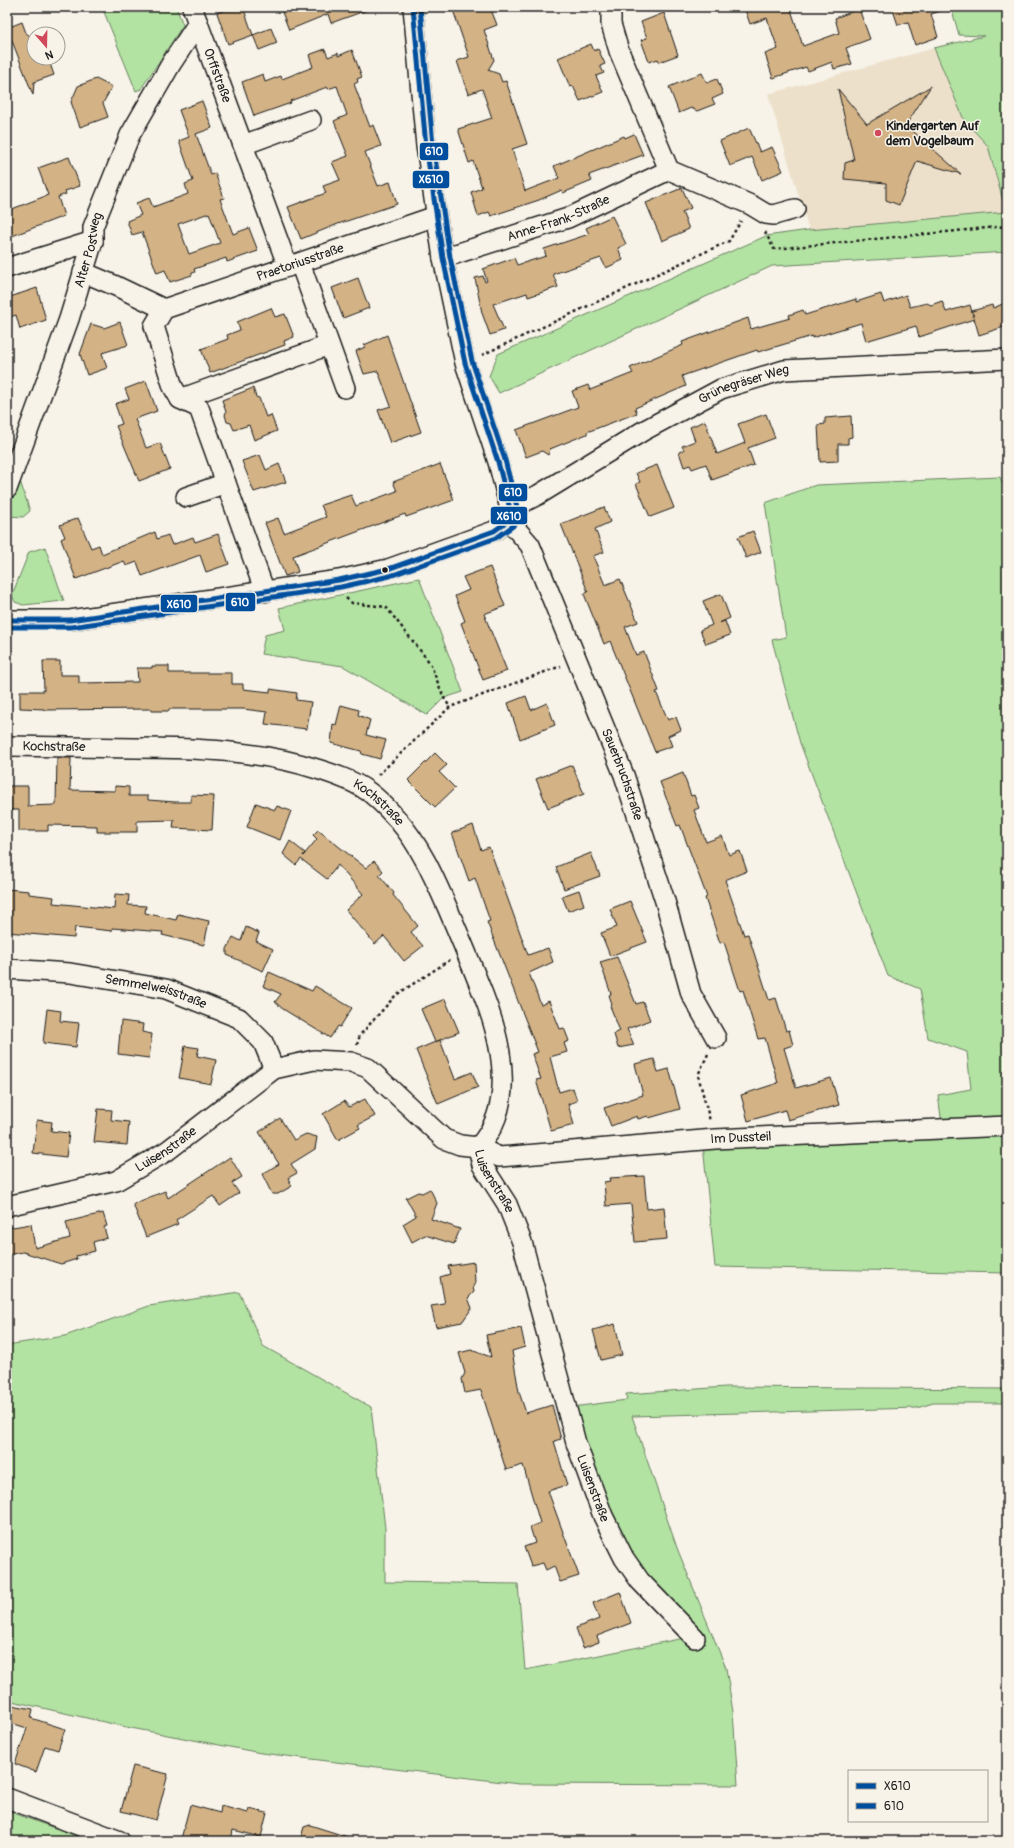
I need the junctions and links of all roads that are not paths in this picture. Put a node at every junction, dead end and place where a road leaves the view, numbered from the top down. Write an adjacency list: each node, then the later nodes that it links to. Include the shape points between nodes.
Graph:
1 (413, 7): 8 (street, via 426,146)
2 (611, 7): 6 (street, via 611,24 619,51)
3 (195, 15): 5 (street, Orffstraße); 9 (street, Alter Postweg, via 171,64 130,135 93,227)
4 (311, 120): 5 (street)
5 (243, 145): 11 (street, Orffstraße)
6 (669, 170): 7 (street, via 766,214 774,215); 10 (street, Anne-Frank-Straße, via 568,218)
7 (795, 209)
8 (436, 216): 10 (street); 11 (street, Praetoriusstraße)
9 (93, 241): 12 (street); 13 (street, Alter Postweg)
10 (443, 258): 22 (street, via 465,363 498,462)
11 (294, 265): 14 (street, Praetoriusstraße); 15 (street, Orffstraße)
12 (7, 268)
13 (83, 272): 14 (street); 20 (street, Alter Postweg, via 69,319)
14 (164, 309): 18 (street, via 154,326 172,387)
15 (329, 345): 17 (street, Orffstraße); 18 (street)
16 (1007, 359): 22 (street, Grünegräser Weg, via 784,370 721,388 643,431 538,495)
17 (345, 388)
18 (180, 399): 19 (street, via 199,408)
19 (226, 483): 21 (street); 23 (street)
20 (8, 484)
21 (186, 497)
22 (509, 516): 23 (street, Grünegräser Weg, via 494,531 388,568 339,580); 27 (street, Sauerbruchstraße, via 530,545 578,659 624,775 665,901 691,994)
23 (265, 592): 24 (street, Grünegräser Weg, via 70,620)
24 (7, 620)
25 (7, 746): 30 (street, Kochstraße, via 196,748 259,754 306,765 367,790 397,820 418,847 433,875 485,998 499,1043 504,1072 500,1107 487,1137)
26 (7, 969): 28 (street, Semmelweisstraße, via 70,973 166,989 238,1018 263,1042)
27 (716, 1038)
28 (274, 1069): 30 (street, Luisenstraße, via 314,1060 351,1062 368,1068 444,1139 460,1145); 31 (street, Luisenstraße, via 167,1151 116,1181)
29 (1007, 1126): 30 (street, Im Dussteil, via 715,1139 499,1157)
30 (478, 1147): 32 (street, Luisenstraße, via 482,1165 507,1204 522,1242 576,1443 603,1516 624,1558 640,1581)
31 (7, 1206)
32 (695, 1638)
33 (7, 1798): 34 (street)
34 (120, 1841)

